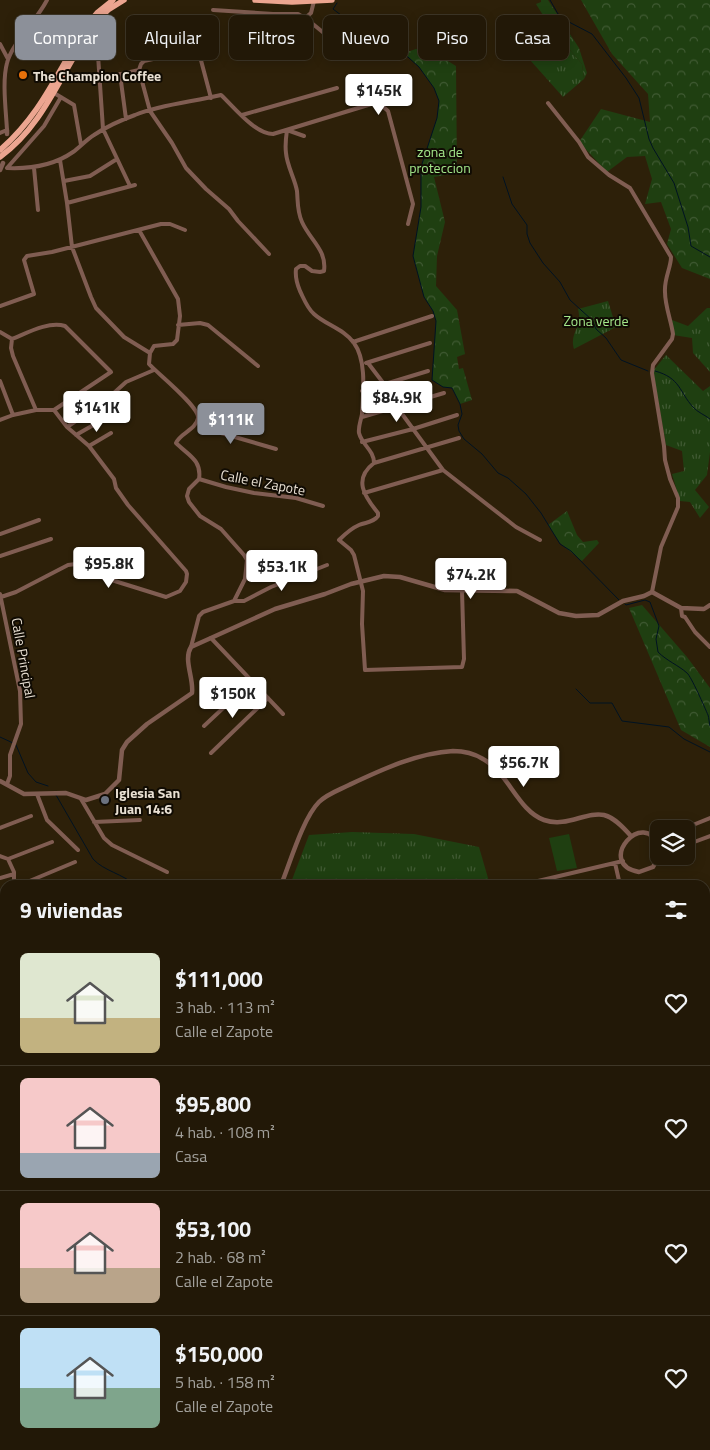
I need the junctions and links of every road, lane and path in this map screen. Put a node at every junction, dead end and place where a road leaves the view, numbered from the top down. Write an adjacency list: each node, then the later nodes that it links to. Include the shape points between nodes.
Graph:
1 (47, 0): 13 (street)
2 (113, 0): 33 (highway, via 87,25 33,116)
3 (124, 0): 19 (highway, via 108,10 92,27)
4 (255, 0): 6 (highway)
5 (332, 0): 6 (highway)
6 (314, 1): 9 (street)
7 (213, 10): 8 (street)
8 (300, 15)
9 (309, 15)
10 (313, 25): 11 (street)
11 (323, 34)
12 (0, 44): 13 (street)
13 (8, 60): 22 (street)
14 (98, 60): 17 (street)
15 (139, 70): 16 (street); 23 (street, via 144,61 198,49); 25 (street)
16 (120, 74): 17 (street); 27 (street)
17 (100, 79): 28 (street)
18 (337, 88): 26 (street)
19 (54, 93): 20 (street); 35 (highway, via 28,131)
20 (62, 97): 32 (street, via 74,105); 37 (street, via 44,126)
21 (0, 98): 22 (street)
22 (6, 98): 30 (street, via 7,132)
23 (211, 98): 25 (street); 26 (street, via 222,95)
24 (548, 103): 96 (street, via 588,157 630,188 671,257 664,290 673,334 653,365 652,372 665,460 678,507 661,547)
25 (150, 111): 27 (street); 47 (street, via 186,168)
26 (242, 115): 29 (street, via 268,134)
27 (126, 119): 28 (street)
28 (104, 129): 32 (street); 34 (street)
29 (286, 130): 31 (street); 43 (street, via 378,102 388,111 413,204); 53 (street, via 286,154 297,191 296,203 310,238 322,251 325,262 324,270 320,272 300,266 296,269 297,282 313,314)
30 (0, 133)
31 (304, 136)
32 (81, 145): 36 (street)
33 (0, 150)
34 (117, 159): 40 (street, via 90,176); 41 (street, via 133,186)
35 (2, 160): 39 (street)
36 (60, 160): 38 (street); 40 (street)
37 (7, 168): 38 (street); 39 (street)
38 (34, 168): 42 (street)
39 (0, 170)
40 (64, 181): 41 (street)
41 (68, 203): 46 (street)
42 (38, 210)
43 (408, 224)
44 (139, 230): 45 (street, via 170,224); 46 (street); 50 (street, via 178,299)
45 (185, 230)
46 (72, 247): 48 (street, via 27,256 24,260 34,294); 55 (street, via 96,308 124,337)
47 (269, 254)
48 (0, 306)
49 (432, 316): 53 (street)
50 (178, 325): 55 (street, via 175,342 154,346); 58 (street, via 208,325)
51 (0, 332): 52 (street)
52 (12, 339): 66 (street, via 13,356); 67 (street, via 46,326 64,326 111,372)
53 (353, 342): 57 (street)
54 (430, 343): 56 (street)
55 (150, 353): 59 (street, via 149,364)
56 (368, 363): 57 (street); 62 (street)
57 (362, 365): 63 (street)
58 (258, 366)
59 (154, 370): 72 (street, via 195,409); 74 (street, via 126,382 104,402)
60 (428, 371): 62 (street)
61 (0, 381): 68 (street)
62 (384, 384): 63 (street); 65 (street)
63 (362, 391): 71 (street)
64 (444, 393): 65 (street)
65 (397, 407): 71 (street); 75 (street)
66 (36, 410): 67 (street); 68 (street)
67 (54, 410): 74 (street)
68 (13, 414): 73 (street)
69 (457, 415): 75 (street)
70 (109, 416): 77 (street)
71 (362, 416): 79 (street, via 359,431)
72 (198, 418): 82 (street, via 221,433); 85 (street, via 194,427 176,443 196,461)
73 (0, 420)
74 (67, 427): 77 (street)
75 (413, 429): 79 (street); 81 (street)
76 (111, 433): 80 (street)
77 (76, 435): 80 (street)
78 (459, 438): 81 (street)
79 (362, 442): 83 (street, via 372,452)
80 (89, 446): 97 (street, via 114,479 116,488 128,505 186,571 186,582 180,591 166,597 89,573 76,564)
81 (426, 448): 83 (street); 84 (street)
82 (276, 449)
83 (374, 463): 86 (street, via 362,479)
84 (443, 470): 86 (street); 91 (street, via 516,527)
85 (199, 479): 87 (street, Calle el Zapote); 98 (street, via 189,489 188,502 200,516 221,528 247,560 244,579)
86 (364, 493): 94 (street, via 378,513 376,520 360,524 339,540 354,555)
87 (323, 506)
88 (39, 520): 89 (street)
89 (0, 534)
90 (51, 539): 92 (street)
91 (540, 540)
92 (0, 556)
93 (327, 565): 98 (street, via 244,600)
94 (361, 582): 95 (street, via 396,576); 95 (street, via 364,665 368,672 462,668); 101 (street, via 275,609)
95 (462, 591): 96 (street, via 517,591 558,613 576,616 598,615 623,601)
96 (652, 592): 100 (street)
97 (1, 596): 110 (street, Calle Principal, via 20,691 21,724 10,755)
98 (234, 601): 102 (street, via 203,612)
99 (710, 605): 100 (street, via 704,609)
100 (681, 608): 103 (street, via 682,616)
101 (211, 638): 102 (street); 104 (street)
102 (191, 647): 112 (street, via 188,657 192,693 127,742 122,750 119,780 108,791 88,800)
103 (710, 648)
104 (252, 681): 105 (street); 107 (street)
105 (268, 698): 106 (street); 108 (street)
106 (283, 714)
107 (204, 726)
108 (211, 753)
109 (0, 782): 110 (street)
110 (7, 784): 111 (street, via 22,794)
111 (37, 794): 112 (street, via 66,793); 124 (street, via 47,820)
112 (81, 799): 116 (street)
113 (31, 816): 118 (street)
114 (710, 818): 117 (street)
115 (140, 820): 116 (street)
116 (94, 822): 131 (street, via 112,845)
117 (695, 824)
118 (0, 828)
119 (631, 836): 120 (street); 127 (street, via 621,850); 136 (street, via 612,818 604,815 560,823 543,819 533,813 495,767 478,756 452,751 408,761 324,798 305,825)
120 (650, 836)
121 (710, 836): 123 (street)
122 (52, 842): 126 (street)
123 (695, 842)
124 (78, 850)
125 (0, 856): 126 (street)
126 (8, 860): 132 (street)
127 (623, 861): 129 (street); 130 (street, via 631,869 644,872)
128 (75, 862): 134 (street)
129 (615, 863): 137 (street); 138 (street)
130 (654, 865)
131 (167, 872)
132 (14, 874): 133 (street); 135 (street)
133 (0, 878)
134 (35, 879)
135 (14, 880)
136 (284, 880)
137 (542, 880)
138 (619, 880)

